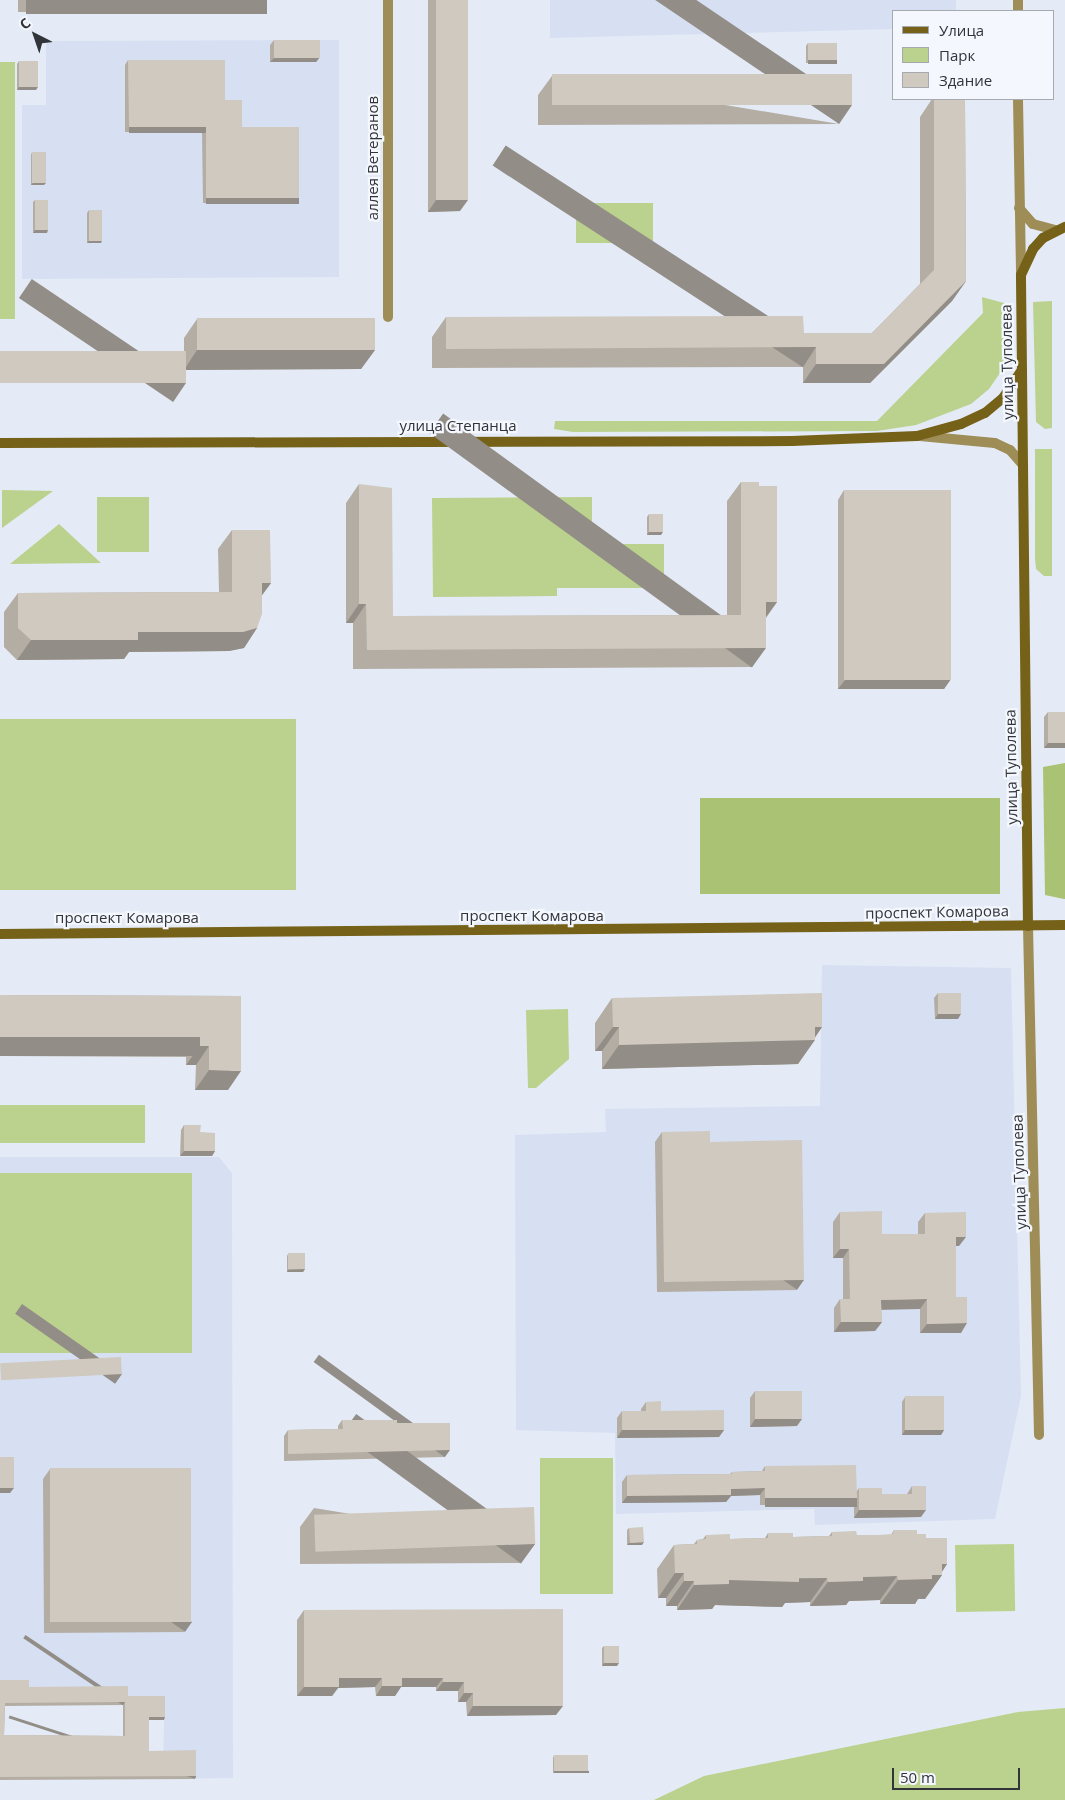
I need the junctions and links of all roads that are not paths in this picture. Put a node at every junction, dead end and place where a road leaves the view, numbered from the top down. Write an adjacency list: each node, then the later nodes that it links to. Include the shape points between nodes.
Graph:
1 (388, 0): 6 (street, аллея Ветеранов)
2 (1018, 100): 3 (street, улица Туполева)
3 (1018, 205): 4 (street, via 1033,224); 5 (street, улица Туполева)
4 (1061, 228): 5 (street, via 1033,249)
5 (1021, 275): 7 (street, улица Туполева)
6 (388, 317)
7 (1022, 370): 8 (street, улица Степанца, via 1003,398 984,413 961,424); 10 (street, улица Туполева)
8 (917, 436): 9 (street, улица Степанца, via 797,441); 10 (street, улица Степанца, via 995,443 1010,450)
9 (0, 442)
10 (1023, 465): 12 (street, улица Туполева)
11 (1065, 925): 12 (street, проспект Комарова)
12 (1028, 926): 13 (street, проспект Комарова); 14 (street, улица Туполева)
13 (0, 934)
14 (1039, 1435)

